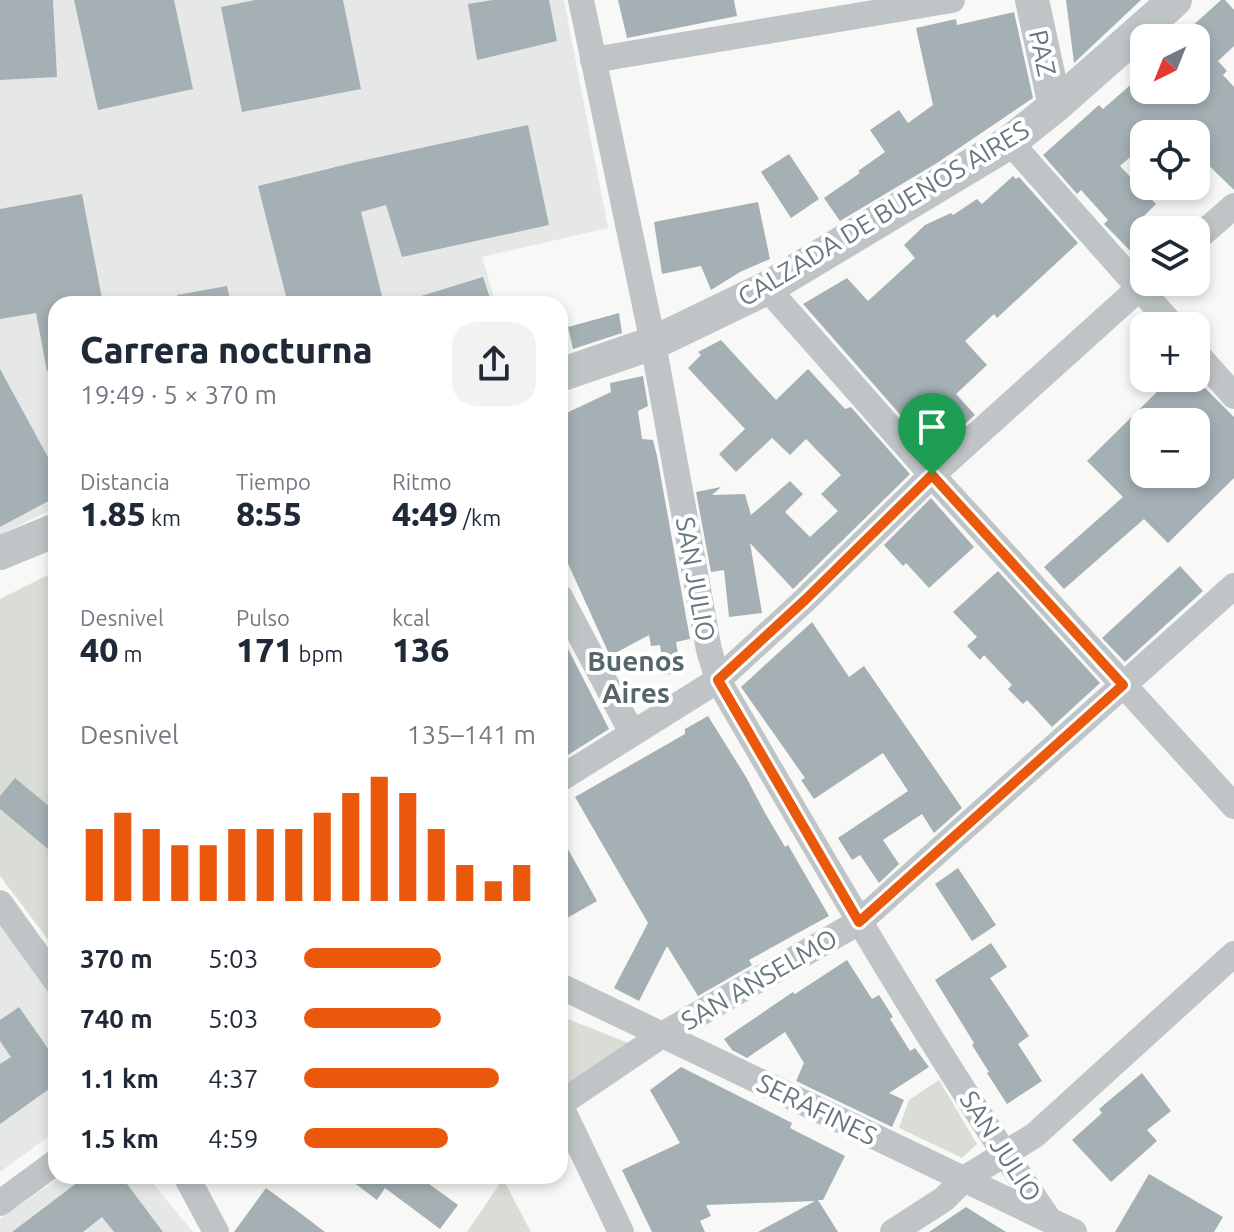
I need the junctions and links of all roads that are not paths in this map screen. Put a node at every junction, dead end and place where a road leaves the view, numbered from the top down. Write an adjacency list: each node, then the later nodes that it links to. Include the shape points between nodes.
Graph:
1 (581, 0): 5 (street, SAN JULIO)
2 (952, 0): 5 (street)
3 (1032, 0): 6 (street, PAZ)
4 (1175, 0): 6 (street, CALZADA DE BUENOS AIRES)
5 (593, 60): 13 (street, SAN JULIO)
6 (1055, 106): 7 (street, CALZADA DE BUENOS AIRES)
7 (1010, 142): 10 (street); 11 (street, CALZADA DE BUENOS AIRES)
8 (1234, 206): 9 (street)
9 (1210, 227)
10 (1130, 271)
11 (767, 288): 13 (street, CALZADA DE BUENOS AIRES); 17 (street)
12 (1131, 296): 17 (street)
13 (653, 343): 15 (street, CALZADA DE BUENOS AIRES); 22 (street, SAN JULIO)
14 (1210, 369): 16 (street)
15 (568, 372)
16 (1234, 396)
17 (932, 475): 22 (street); 23 (street)
18 (48, 533): 19 (street)
19 (0, 553)
20 (1234, 586): 23 (street, SAN ANSELMO)
21 (568, 612): 24 (street)
22 (718, 680): 24 (street); 28 (street, SAN JULIO)
23 (1123, 685): 26 (street); 28 (street, SAN ANSELMO)
24 (632, 733): 25 (street)
25 (568, 774)
26 (1234, 806)
27 (0, 903): 30 (street)
28 (859, 922): 32 (street, SAN ANSELMO); 35 (street, SAN JULIO)
29 (1234, 954): 35 (street, via 1035,1135)
30 (48, 970)
31 (568, 990): 32 (street, SERAFINES)
32 (662, 1035): 33 (street, SAN ANSELMO); 37 (street, SERAFINES)
33 (568, 1099)
34 (568, 1121): 42 (street)
35 (1004, 1153): 37 (street); 40 (street, SAN JULIO)
36 (48, 1168): 39 (street)
37 (964, 1179): 40 (street, SERAFINES); 43 (street, via 944,1199)
38 (190, 1184): 41 (street)
39 (0, 1203)
40 (1048, 1218): 44 (street, SERAFINES)
41 (216, 1232)
42 (621, 1232)
43 (893, 1232)
44 (1074, 1232)

